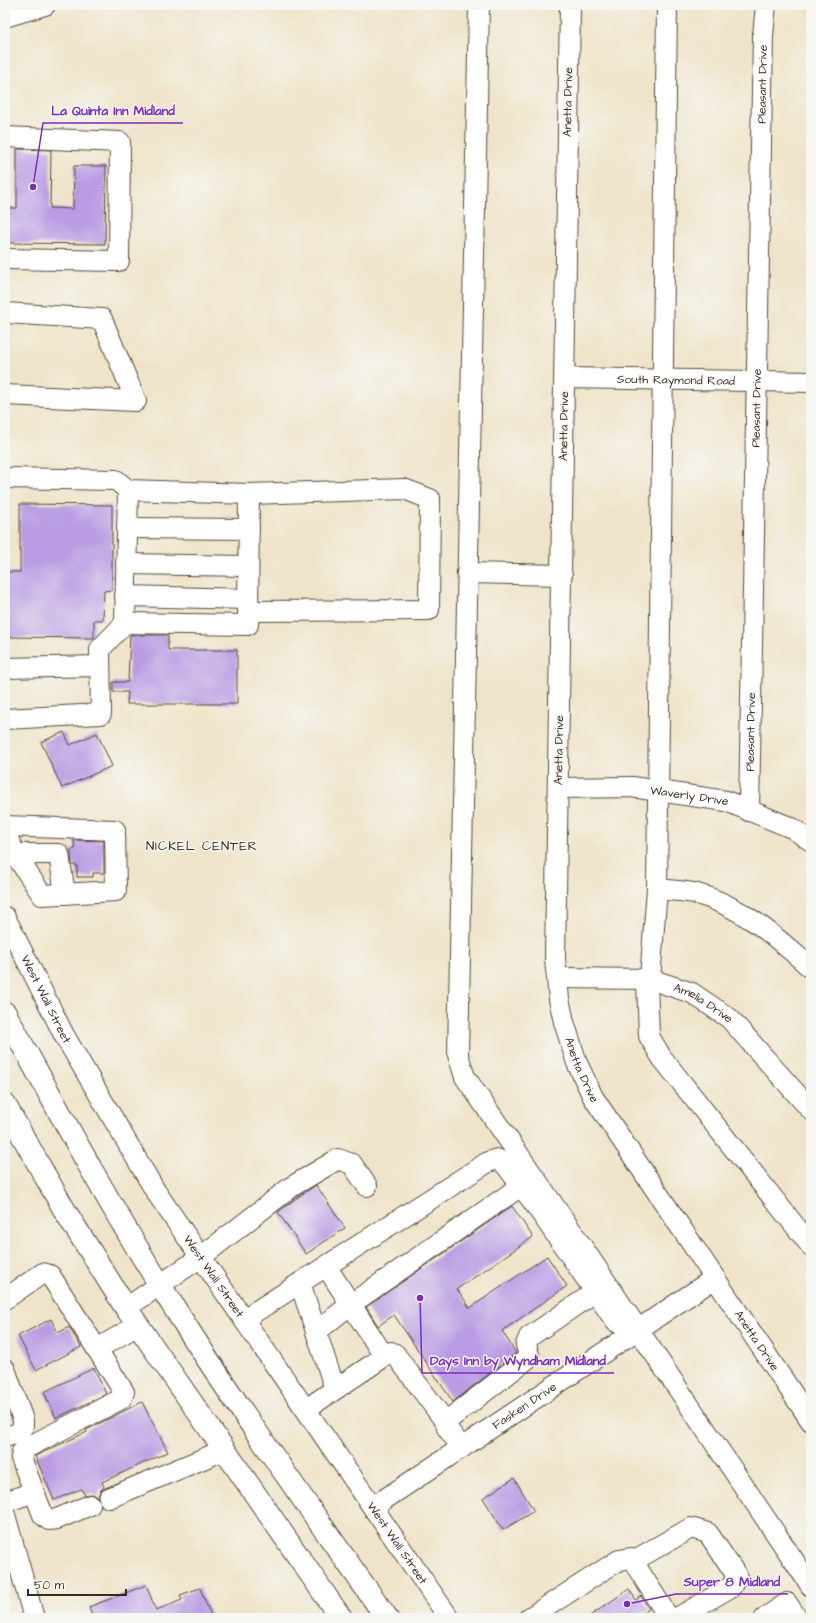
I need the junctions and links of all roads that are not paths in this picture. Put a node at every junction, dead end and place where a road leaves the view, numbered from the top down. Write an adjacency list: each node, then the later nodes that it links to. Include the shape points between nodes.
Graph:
1 (46, 5): 6 (street)
2 (479, 5): 22 (street)
3 (570, 5): 10 (street, Anetta Drive)
4 (667, 5): 11 (street)
5 (766, 5): 12 (street, Pleasant Drive, via 762,35)
6 (5, 17)
7 (5, 137): 8 (street, via 120,142 119,261)
8 (5, 259)
9 (5, 313): 14 (street, via 102,319 136,401)
10 (564, 378): 11 (street, South Raymond Road); 23 (street, Anetta Drive)
11 (662, 380): 12 (street, South Raymond Road); 31 (street)
12 (755, 381): 13 (street, South Raymond Road); 32 (street, Pleasant Drive)
13 (811, 382)
14 (5, 395)
15 (5, 478): 16 (street, via 116,480)
16 (128, 490): 17 (street); 18 (street)
17 (249, 494): 19 (street); 25 (street, via 404,489 430,500 429,610)
18 (127, 528): 19 (street); 20 (street)
19 (248, 529): 21 (street)
20 (126, 564): 21 (street); 24 (street)
21 (248, 566): 25 (street)
22 (467, 573): 23 (street); 62 (street, via 458,1055 466,1077 575,1236)
23 (562, 574): 30 (street, Anetta Drive)
24 (125, 596): 25 (street); 26 (street)
25 (248, 605): 26 (street, via 248,625)
26 (125, 623): 27 (street, via 100,650)
27 (100, 666): 28 (street); 29 (street, via 101,714)
28 (5, 668)
29 (5, 719)
30 (558, 788): 31 (street, Waverly Drive, via 632,787); 43 (street, Anetta Drive, via 555,959)
31 (658, 791): 32 (street, Waverly Drive, via 726,801); 39 (street)
32 (749, 811): 36 (street, Waverly Drive, via 792,828)
33 (5, 826): 34 (street)
34 (59, 828): 37 (street); 40 (street, via 115,830 116,891)
35 (5, 832): 38 (street)
36 (811, 842)
37 (59, 854): 38 (street); 40 (street)
38 (10, 856): 40 (street, via 42,895)
39 (657, 889): 42 (street, via 692,893 716,900 742,913 776,936); 44 (street)
40 (65, 894)
41 (5, 918): 51 (street, West Wall Street, via 94,1088 156,1192)
42 (811, 968)
43 (557, 978): 44 (street, Amelia Drive); 53 (street, Anetta Drive, via 559,999 570,1043 593,1097)
44 (648, 980): 47 (street, Amelia Drive, via 692,993 729,1018); 50 (street, via 649,1036 662,1058)
45 (5, 1013): 55 (main road, via 90,1167)
46 (5, 1105): 59 (main road, via 65,1211)
47 (811, 1110)
48 (367, 1186): 51 (street, via 352,1164 338,1160 291,1187)
49 (521, 1186): 52 (street, via 505,1164 497,1159 488,1162); 56 (street); 58 (street)
50 (811, 1246)
51 (201, 1257): 55 (street); 60 (street, West Wall Street)
52 (326, 1266): 54 (street); 58 (street)
53 (715, 1278): 62 (street, Fasken Drive); 68 (street, Anetta Drive)
54 (300, 1283): 60 (street); 61 (street)
55 (160, 1285): 59 (street); 85 (main road, via 253,1428)
56 (595, 1292): 62 (street); 69 (street, via 529,1337 526,1345 529,1355 527,1359 448,1420)
57 (5, 1299): 63 (street, via 43,1273 50,1275)
58 (351, 1304): 61 (street); 64 (street)
59 (132, 1316): 63 (street); 72 (main road)
60 (244, 1319): 67 (street, West Wall Street)
61 (316, 1332): 66 (street)
62 (632, 1333): 71 (street, Fasken Drive); 81 (street)
63 (97, 1349): 73 (street, via 124,1392 120,1399 28,1448)
64 (384, 1356): 66 (street); 69 (street, via 392,1352 395,1354)
65 (5, 1369): 70 (street, via 23,1420 19,1433)
66 (335, 1389): 67 (street)
67 (306, 1409): 78 (street, West Wall Street)
68 (811, 1421)
69 (447, 1424): 71 (street, via 447,1428)
70 (5, 1437)
71 (462, 1448): 78 (street, Fasken Drive)
72 (224, 1450): 75 (street); 84 (main road)
73 (13, 1459): 74 (street)
74 (34, 1492): 76 (street); 77 (street, via 43,1515 49,1520)
75 (109, 1498)
76 (5, 1502)
77 (90, 1505)
78 (373, 1507): 82 (street, West Wall Street)
79 (5, 1515): 83 (street)
80 (633, 1561): 86 (street, via 631,1558 619,1560); 87 (street, via 667,1615); 88 (street, via 691,1528 708,1533 737,1576 731,1587)
81 (811, 1586)
82 (447, 1617)
83 (34, 1618)
84 (341, 1618)
85 (387, 1618)
86 (529, 1618)
87 (666, 1618)
88 (677, 1618)
89 (765, 1618): 90 (street, via 788,1603)
90 (797, 1618)

